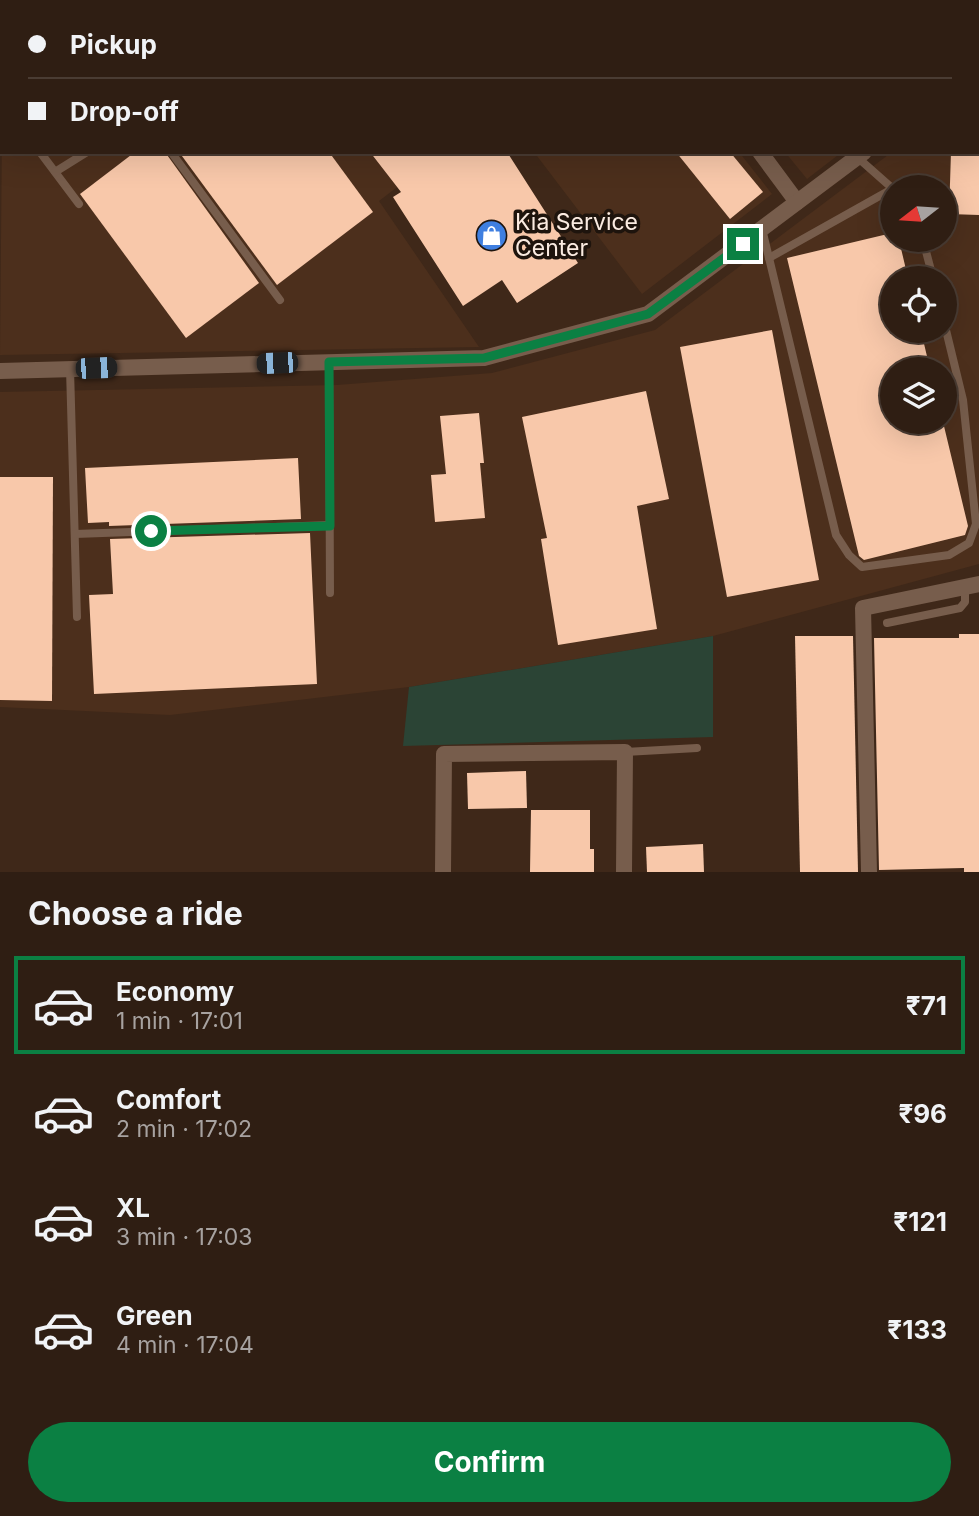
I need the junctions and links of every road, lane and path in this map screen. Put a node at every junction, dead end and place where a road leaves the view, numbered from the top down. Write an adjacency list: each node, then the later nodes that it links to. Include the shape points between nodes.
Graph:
1 (42, 154): 6 (lane)
2 (84, 154): 6 (lane)
3 (172, 154): 13 (lane)
4 (761, 154): 9 (street)
5 (860, 155): 7 (lane); 9 (street)
6 (55, 172): 10 (lane)
7 (880, 176)
8 (880, 196): 12 (lane)
9 (797, 202): 11 (street)
10 (79, 204)
11 (762, 229): 12 (lane); 15 (street, via 648,314 484,358)
12 (769, 258): 14 (lane, via 836,535 862,567 949,555 969,543 976,524 964,400)
13 (280, 300)
14 (949, 343)
15 (329, 362): 16 (street); 18 (lane)
16 (71, 369): 17 (street); 19 (lane)
17 (0, 371)
18 (330, 526): 19 (lane); 21 (lane)
19 (75, 534): 22 (lane)
20 (972, 585): 23 (lane, via 960,608); 28 (street, via 863,608)
21 (330, 593)
22 (77, 617)
23 (887, 623)
24 (696, 748): 25 (lane)
25 (625, 752): 26 (street, via 444,754); 27 (street)
26 (443, 872)
27 (624, 872)
28 (869, 872)

